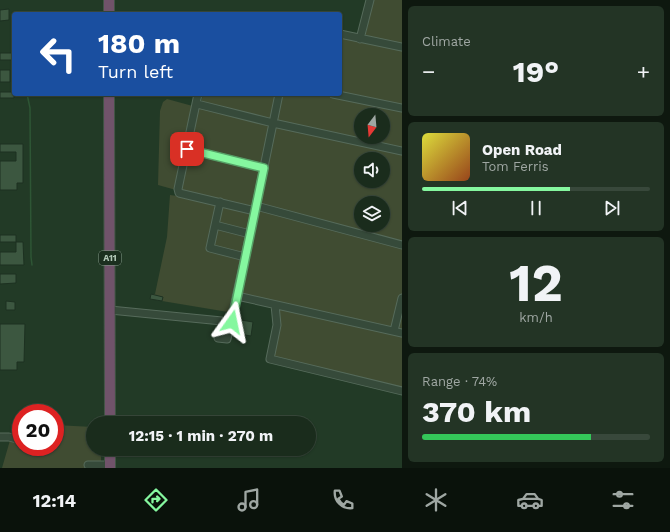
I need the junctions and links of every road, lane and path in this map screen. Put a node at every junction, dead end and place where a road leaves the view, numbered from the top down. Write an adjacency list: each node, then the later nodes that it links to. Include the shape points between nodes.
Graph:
1 (109, 0): 3 (highway)
2 (370, 0): 5 (street)
3 (109, 12)
4 (342, 34): 5 (street)
5 (360, 38): 6 (street)
6 (402, 47)
7 (110, 96): 26 (highway, A11)
8 (198, 96): 11 (street)
9 (279, 96): 13 (street)
10 (342, 96): 12 (street)
11 (197, 104): 13 (street); 14 (street)
12 (402, 108)
13 (273, 123): 15 (street); 16 (street)
14 (187, 149): 16 (street); 17 (street, via 179,193)
15 (402, 151)
16 (264, 168): 18 (street)
17 (220, 202): 18 (street); 19 (street)
18 (256, 208): 20 (street); 21 (street)
19 (215, 225): 20 (street); 22 (street, via 210,248)
20 (250, 234): 22 (street)
21 (402, 245)
22 (245, 258): 23 (street)
23 (237, 296): 25 (street); 27 (street)
24 (402, 298): 28 (street)
25 (275, 305): 28 (street); 31 (street, via 277,325 270,359)
26 (110, 310): 27 (street); 32 (highway, A11)
27 (232, 322): 30 (street, via 227,339)
28 (394, 331): 29 (street)
29 (402, 333)
30 (218, 338)
31 (402, 391)
32 (110, 416)
33 (0, 437): 34 (street)
34 (12, 438)
35 (110, 456): 37 (highway)
36 (88, 465): 37 (street)
37 (110, 467)

